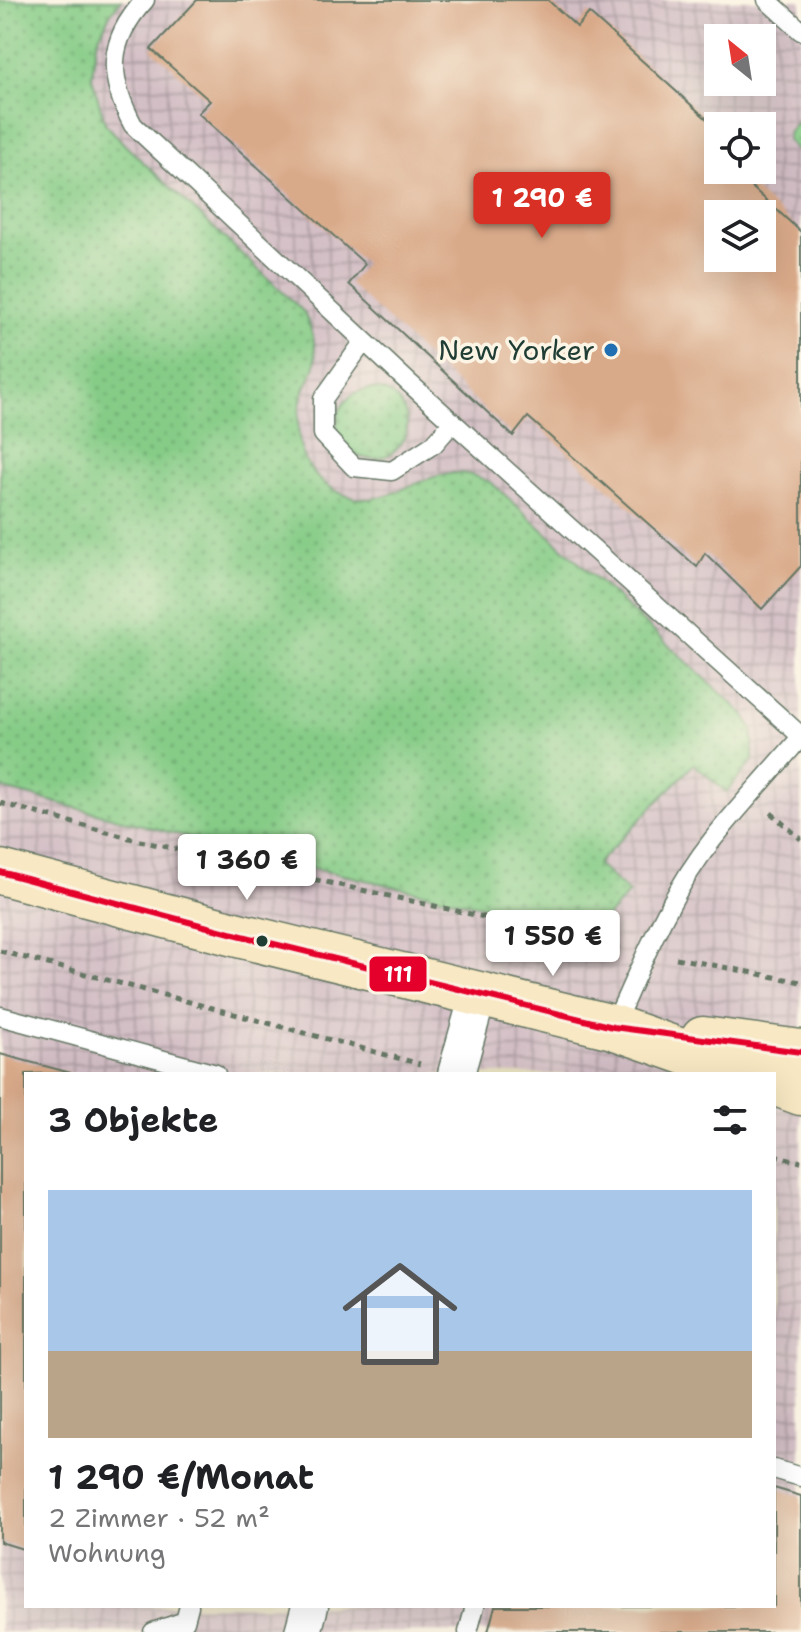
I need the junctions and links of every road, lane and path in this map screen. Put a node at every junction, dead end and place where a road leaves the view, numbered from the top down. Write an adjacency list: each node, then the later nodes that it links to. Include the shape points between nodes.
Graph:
1 (145, 0): 4 (lane, via 118,40 114,67 119,98 133,125)
2 (767, 0): 3 (lane)
3 (801, 31)
4 (364, 341): 5 (lane); 5 (lane, via 323,399 323,434 354,467 392,471 434,444)
5 (453, 422): 6 (lane)
6 (801, 737): 10 (lane, via 712,840)
7 (0, 803): 10 (path, via 140,841)
8 (0, 872): 12 (main road)
9 (0, 951): 16 (path)
10 (647, 953): 11 (path); 14 (lane)
11 (801, 982)
12 (478, 995): 14 (main road); 16 (street)
13 (0, 1016): 17 (lane)
14 (613, 1027): 15 (main road); 18 (main road)
15 (801, 1052)
16 (441, 1070)
17 (209, 1072)
18 (741, 1072)
19 (776, 1084): 20 (main road)
20 (801, 1093)
21 (776, 1156): 22 (path)
22 (801, 1162)
23 (776, 1470): 24 (lane)
24 (801, 1477)
25 (188, 1608): 28 (lane, via 185,1621)
26 (309, 1608): 29 (street)
27 (474, 1608): 30 (lane)
28 (153, 1632)
29 (303, 1632)
30 (468, 1632)

